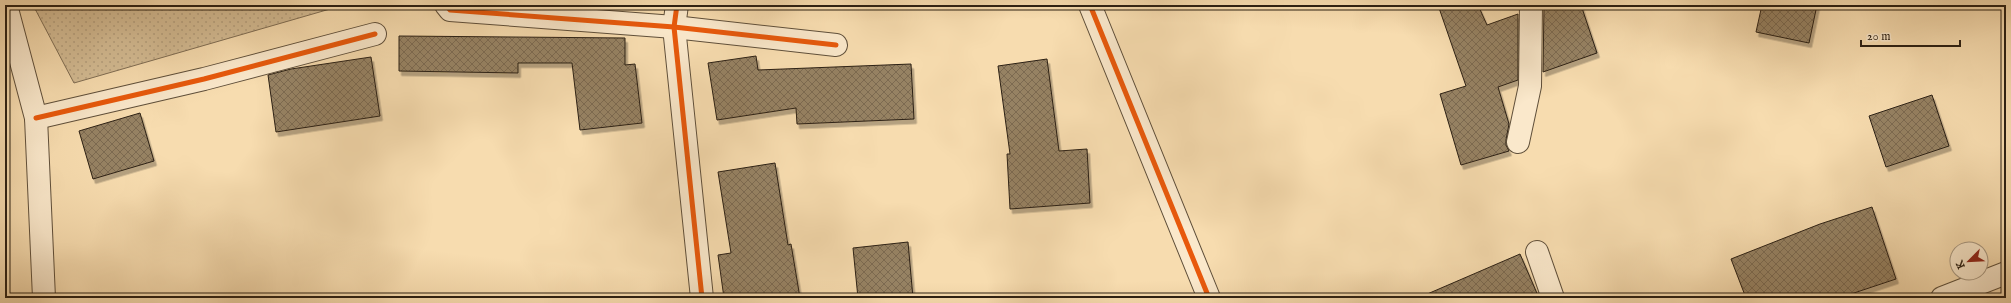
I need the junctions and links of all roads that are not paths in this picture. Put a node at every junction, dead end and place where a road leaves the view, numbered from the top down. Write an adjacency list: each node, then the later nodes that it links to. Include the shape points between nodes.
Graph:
1 (6, 5): 9 (street)
2 (446, 5): 6 (street, via 450,10)
3 (676, 5): 6 (street)
4 (1090, 5): 15 (street)
5 (1531, 5): 10 (street, via 1530,86)
6 (674, 27): 8 (street); 14 (street)
7 (375, 34): 9 (street, via 204,79)
8 (836, 45)
9 (36, 118): 13 (street)
10 (1518, 142)
11 (1537, 252): 16 (street)
12 (2006, 273): 17 (street)
13 (44, 298)
14 (702, 298)
15 (1209, 298)
16 (1553, 298)
17 (1942, 298)

